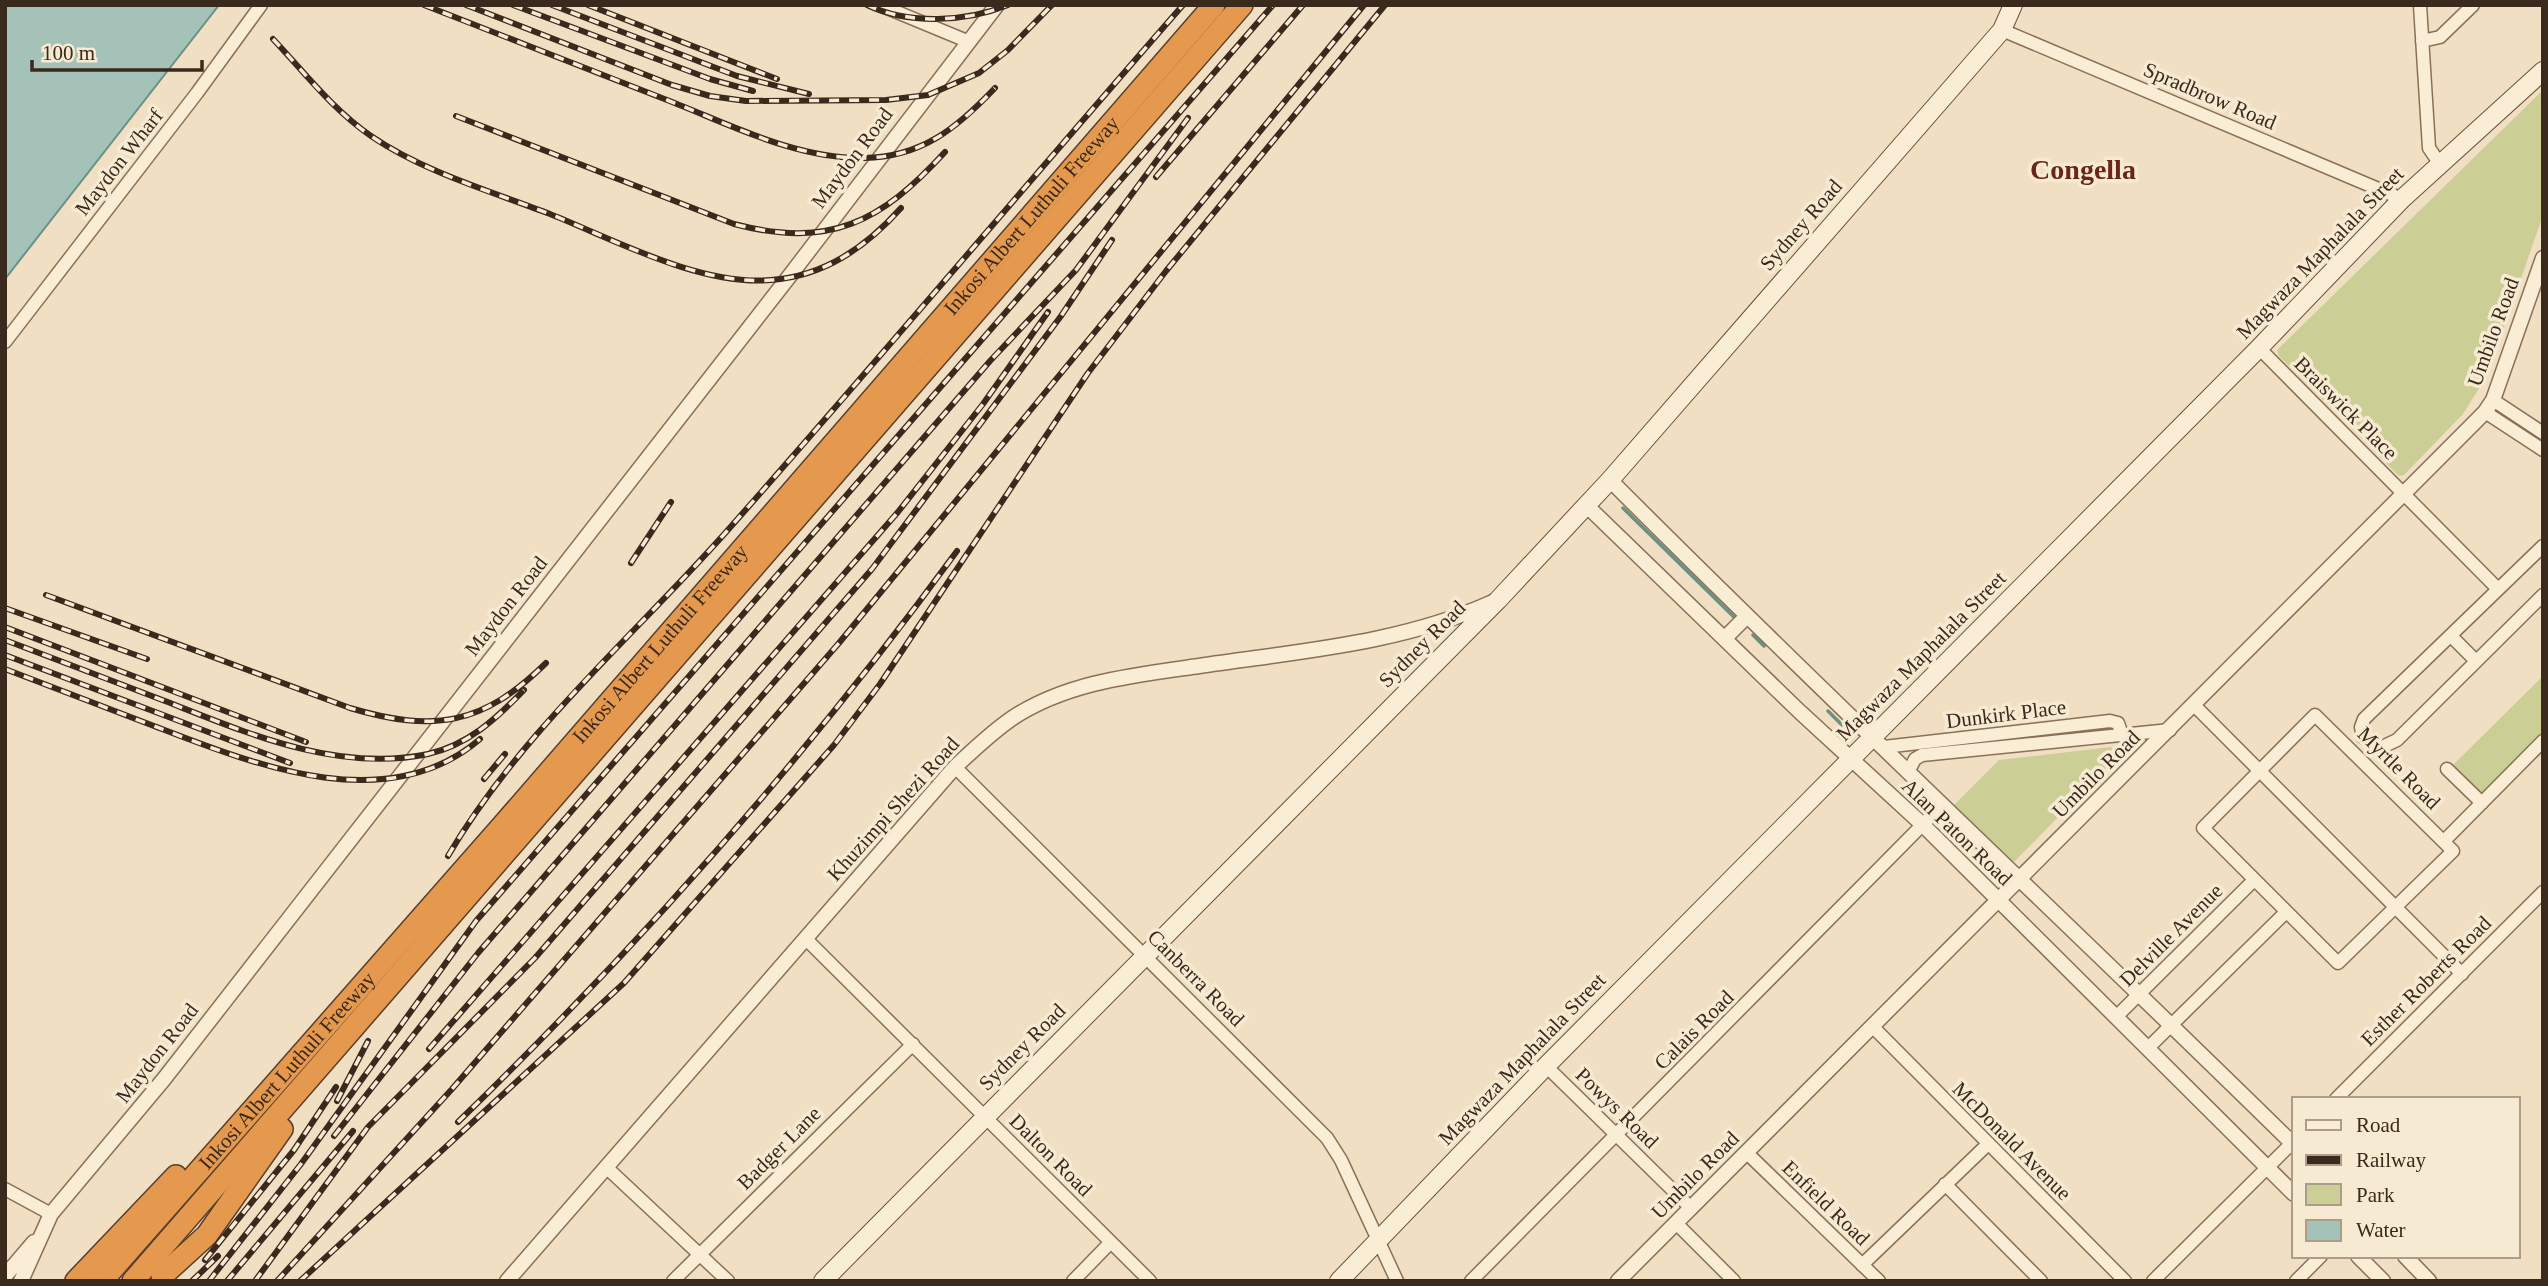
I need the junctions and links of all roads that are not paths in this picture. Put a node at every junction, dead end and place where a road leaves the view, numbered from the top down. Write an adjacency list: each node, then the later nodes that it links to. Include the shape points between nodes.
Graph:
1 (261, 5): 16 (street, Maydon Wharf)
2 (880, 5): 10 (street)
3 (997, 5): 10 (street, Maydon Road)
4 (1214, 5): 63 (highway, Inkosi Albert Luthuli Freeway)
5 (1242, 5): 67 (highway, Inkosi Albert Luthuli Freeway)
6 (2013, 5): 9 (main road, Sydney Road)
7 (2420, 5): 11 (street)
8 (2473, 5): 11 (street, via 2440,37)
9 (2002, 30): 14 (street, Spradbrow Road); 22 (main road, Sydney Road)
10 (967, 41): 81 (street, Maydon Road, via 540,598 156,1089)
11 (2422, 41): 13 (street, via 2429,148)
12 (2543, 71): 13 (main road, Magwaza Maphalala Street)
13 (2440, 164): 14 (main road, Magwaza Maphalala Street)
14 (2402, 199): 17 (main road, Magwaza Maphalala Street)
15 (2542, 259): 18 (street, Umbilo Road)
16 (5, 342)
17 (2259, 348): 23 (street, Braiswick Place); 39 (main road, Magwaza Maphalala Street)
18 (2493, 400): 19 (street, Umbilo Road); 20 (street)
19 (2484, 412): 21 (street); 23 (street, Umbilo Road)
20 (2543, 433)
21 (2543, 450)
22 (1610, 480): 24 (main road, Sydney Road); 29 (street, Alan Paton Road)
23 (2405, 495): 26 (street, Braiswick Place); 33 (street, Umbilo Road)
24 (1587, 505): 28 (main road, Sydney Road); 31 (street, Alan Paton Road)
25 (2543, 546): 26 (street)
26 (2498, 589): 30 (street)
27 (2543, 595): 32 (street)
28 (1498, 600): 42 (street, Khuzimpi Shezi Road, via 1443,623 1378,640 1086,685 1013,718); 57 (main road, Sydney Road)
29 (1746, 617): 31 (street); 39 (street, Alan Paton Road)
30 (2451, 636): 32 (street); 32 (street, via 2364,719 2361,732 2369,744 2380,748 2397,740)
31 (1725, 638): 41 (street, Alan Paton Road)
32 (2476, 661)
33 (2195, 706): 34 (street, Umbilo Road); 44 (street)
34 (2169, 730): 36 (street); 50 (street, Umbilo Road)
35 (2030, 731): 36 (street, Dunkirk Place, via 2113,721); 37 (street, Dunkirk Place); 40 (street)
36 (2122, 735): 40 (street)
37 (2006, 741): 39 (street, Dunkirk Place); 40 (street); 45 (street, via 1922,755)
38 (2543, 741): 46 (street)
39 (1878, 742): 41 (main road, Magwaza Maphalala Street); 45 (street, Alan Paton Road)
40 (2032, 745)
41 (1850, 760): 48 (street, Alan Paton Road); 66 (main road, Magwaza Maphalala Street)
42 (955, 767): 56 (street, Khuzimpi Shezi Road); 57 (street, Canberra Road)
43 (2447, 769): 46 (street)
44 (2259, 771): 49 (street, Myrtle Road, via 2319,715); 51 (street, Myrtle Road, via 2203,828); 54 (street)
45 (1908, 772): 47 (street, Alan Paton Road)
46 (2482, 803): 49 (street)
47 (1942, 805): 48 (street, Calais Road); 50 (street, Alan Paton Road)
48 (1923, 825): 53 (street, Alan Paton Road); 70 (street, Calais Road)
49 (2445, 840): 54 (street, Myrtle Road, via 2453,849 2451,854)
50 (2022, 878): 53 (street, Umbilo Road); 59 (street, Alan Paton Road)
51 (2253, 881): 55 (street, Myrtle Road); 59 (street, Delville Avenue)
52 (2543, 892): 58 (street, Esther Roberts Road)
53 (1999, 901): 60 (street, Alan Paton Road); 62 (street, Umbilo Road)
54 (2396, 908): 55 (street, Myrtle Road, via 2338,963); 58 (street)
55 (2285, 913): 61 (street)
56 (805, 938): 64 (street, Dalton Road); 75 (street, Khuzimpi Shezi Road)
57 (1146, 955): 69 (main road, Sydney Road); 84 (street, Canberra Road, via 1327,1138)
58 (2462, 974): 68 (street, Esther Roberts Road)
59 (2138, 994): 60 (street, Delville Avenue); 61 (street, Alan Paton Road)
60 (2116, 1017): 65 (street, Alan Paton Road)
61 (2171, 1026): 65 (street); 71 (street, Alan Paton Road)
62 (1873, 1027): 72 (street, McDonald Avenue); 74 (street, Umbilo Road)
63 (318, 1034): 94 (highway); 95 (highway, Inkosi Albert Luthuli Freeway)
64 (913, 1044): 69 (street, Dalton Road); 86 (street, Badger Lane)
65 (2147, 1048): 76 (street, Alan Paton Road)
66 (1546, 1066): 70 (street, Powys Road); 84 (main road, Magwaza Maphalala Street)
67 (308, 1082): 92 (highway, via 284,1127 208,1235); 96 (highway, Inkosi Albert Luthuli Freeway)
68 (2338, 1097)
69 (986, 1116): 85 (street, Dalton Road); 100 (main road, Sydney Road)
70 (1617, 1135): 80 (street, Powys Road); 105 (street, Calais Road)
71 (2292, 1141)
72 (1988, 1144): 77 (street); 110 (street, McDonald Avenue)
73 (2292, 1145): 76 (street)
74 (1747, 1153): 80 (street, Umbilo Road); 90 (street, Enfield Road)
75 (606, 1167): 86 (street); 97 (street, Khuzimpi Shezi Road)
76 (2268, 1168): 79 (street, Alan Paton Road); 111 (street)
77 (1945, 1184): 90 (street); 109 (street)
78 (5, 1189): 81 (street)
79 (2292, 1192)
80 (1691, 1208): 82 (street, Umbilo Road)
81 (51, 1214): 83 (street, Maydon Road)
82 (1676, 1223): 106 (street, Umbilo Road); 107 (street)
83 (44, 1230): 91 (street, Maydon Road); 93 (street, Maydon Road)
84 (1378, 1240): 103 (main road, Magwaza Maphalala Street); 104 (street, Canberra Road)
85 (1111, 1242): 101 (street); 102 (street, Dalton Road)
86 (700, 1254): 98 (street, Badger Lane); 99 (street)
87 (2319, 1258): 112 (street)
88 (2360, 1258): 113 (street)
89 (2407, 1258): 114 (street)
90 (1863, 1265): 108 (street, Enfield Road)
91 (5, 1276)
92 (162, 1276)
93 (21, 1281)
94 (76, 1281)
95 (102, 1281)
96 (133, 1281)
97 (507, 1281)
98 (673, 1281)
99 (728, 1281)
100 (823, 1281)
101 (1073, 1281)
102 (1150, 1281)
103 (1339, 1281)
104 (1397, 1281)
105 (1471, 1281)
106 (1618, 1281)
107 (1734, 1281)
108 (1879, 1281)
109 (2041, 1281)
110 (2125, 1281)
111 (2153, 1281)
112 (2296, 1281)
113 (2383, 1281)
114 (2430, 1281)

